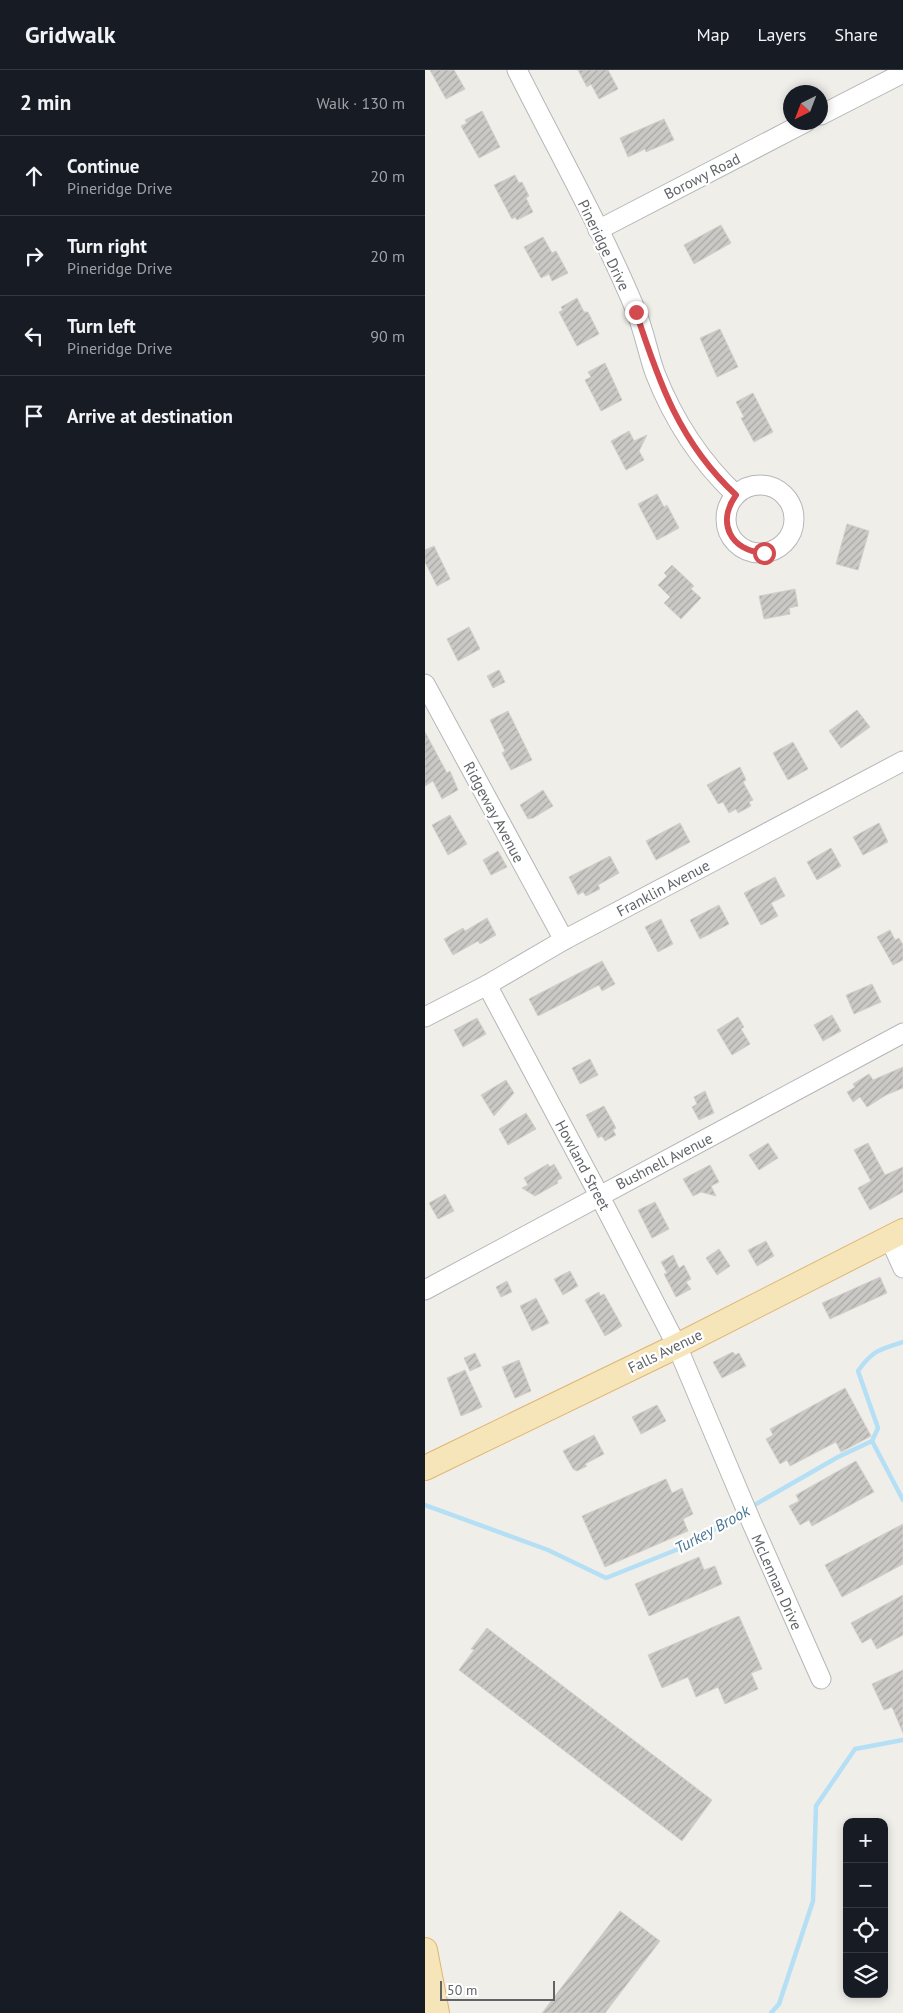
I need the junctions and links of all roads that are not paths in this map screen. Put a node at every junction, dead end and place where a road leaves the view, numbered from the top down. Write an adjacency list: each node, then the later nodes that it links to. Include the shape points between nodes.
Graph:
1 (517, 70): 5 (street, Pineridge Drive)
2 (903, 73): 3 (street)
3 (828, 111)
4 (791, 130): 5 (street, Borowy Road)
5 (598, 230): 6 (street, Pineridge Drive, via 636,312 655,373 683,432 717,477)
6 (736, 495)
7 (425, 684): 9 (street, Ridgeway Avenue)
8 (903, 761): 9 (street, Franklin Avenue)
9 (564, 940): 10 (street, Franklin Avenue)
10 (487, 985): 11 (street, Franklin Avenue); 13 (street, Howland Street)
11 (425, 1017)
12 (903, 1033): 13 (street, Bushnell Avenue)
13 (599, 1195): 16 (street, Bushnell Avenue); 17 (street, Howland Street)
14 (896, 1234): 15 (street); 17 (main road, Falls Avenue)
15 (903, 1268)
16 (425, 1290)
17 (677, 1346): 18 (main road, Falls Avenue); 19 (street, McLennan Drive)
18 (425, 1468)
19 (821, 1678)
20 (425, 1950): 21 (main road)
21 (437, 2013)

